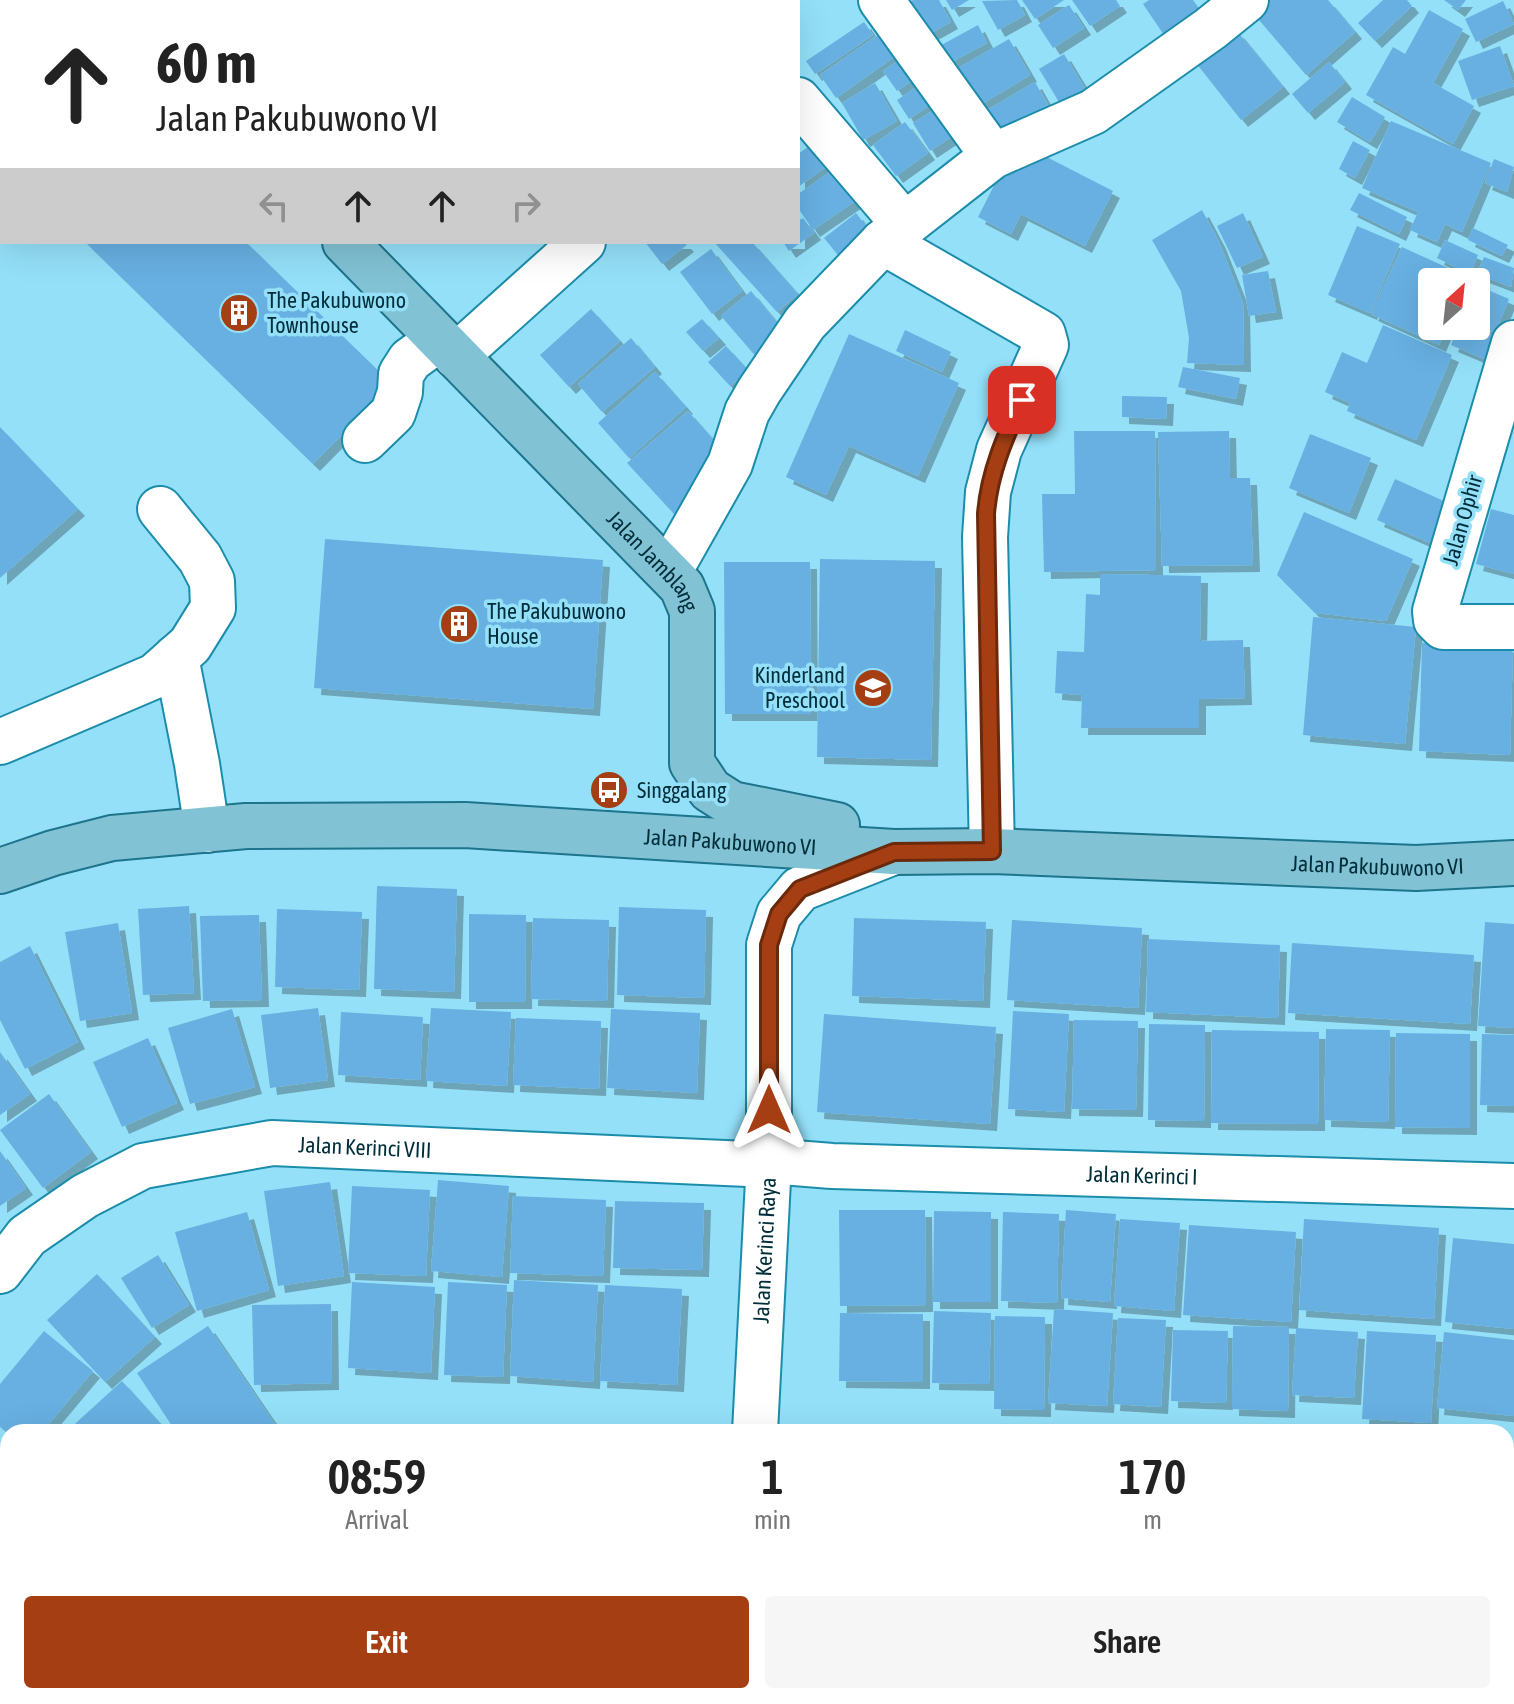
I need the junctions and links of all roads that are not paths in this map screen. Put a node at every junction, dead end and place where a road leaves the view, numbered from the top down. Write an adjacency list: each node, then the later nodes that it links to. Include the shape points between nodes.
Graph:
1 (881, 0): 4 (street)
2 (1246, 0): 4 (street, via 1093,112)
3 (800, 103): 5 (street)
4 (993, 156): 5 (street)
5 (894, 233): 12 (street, via 805,323 759,391 730,464); 17 (street, via 1043,334 1046,345 999,450 988,492)
6 (347, 244): 9 (main road, Jalan Jamblang)
7 (580, 244): 9 (street)
8 (1514, 343): 13 (street, Jalan Ophir, via 1435,611 1443,627)
9 (448, 347): 10 (street, via 410,360 401,374 393,413); 12 (main road, Jalan Jamblang)
10 (365, 440)
11 (160, 509): 14 (street, via 212,581 213,608)
12 (669, 572): 18 (main road, Jalan Jamblang, via 692,611 692,763 710,790 732,804 847,828)
13 (1514, 627)
14 (176, 657): 15 (street, via 155,676); 16 (street)
15 (0, 742)
16 (207, 830): 18 (main road, Jalan Pakubuwono VI, via 465,825); 21 (main road, Jalan Pakubuwono VI, via 112,838)
17 (992, 851): 18 (main road, Jalan Pakubuwono VI); 20 (main road, Jalan Pakubuwono VI)
18 (894, 852): 23 (street, Jalan Kerinci Raya, via 800,889 779,914 769,945)
19 (1514, 863): 20 (main road, Jalan Pakubuwono VI)
20 (1416, 868): 22 (main road)
21 (0, 871)
22 (1514, 895)
23 (769, 1161): 24 (street, Jalan Kerinci I); 25 (street, Jalan Kerinci VIII, via 272,1143 143,1166 85,1196 27,1236); 26 (street, Jalan Kerinci Raya)
24 (1514, 1186)
25 (0, 1271)
26 (755, 1424)
27 (169, 1704): 28 (street)
28 (206, 1704)

